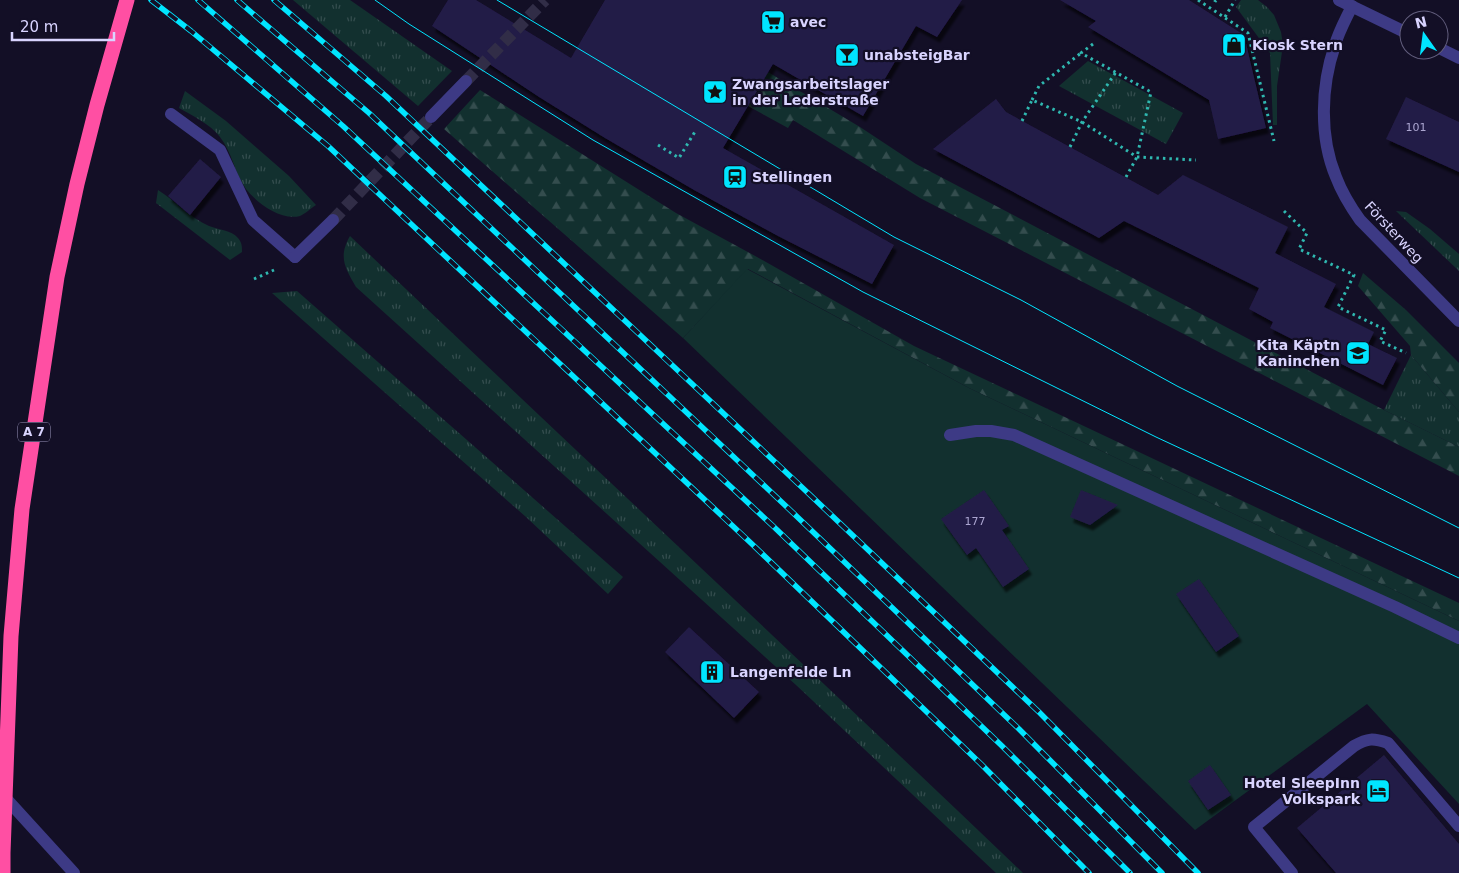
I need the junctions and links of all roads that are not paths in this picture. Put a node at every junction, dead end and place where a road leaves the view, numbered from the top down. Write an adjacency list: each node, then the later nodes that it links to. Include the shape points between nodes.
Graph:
1 (127, 0): 14 (highway, A 7, bridge, via 77,184 57,277 22,509 11,636)
2 (1339, 0): 3 (street)
3 (1352, 6): 4 (street); 9 (street, Försterweg, via 1334,47 1326,86 1324,125 1335,175 1360,220)
4 (1399, 29)
5 (466, 81): 7 (street)
6 (171, 114): 8 (street, via 220,150 253,220 295,258)
7 (431, 117)
8 (333, 220)
9 (1459, 321)
10 (950, 435): 11 (street, via 983,431 1014,435)
11 (1459, 638)
12 (0, 792): 15 (street)
13 (1459, 826): 16 (street, via 1388,743 1376,738 1365,740 1254,827)
14 (3, 873)
15 (74, 873)
16 (1292, 873)

